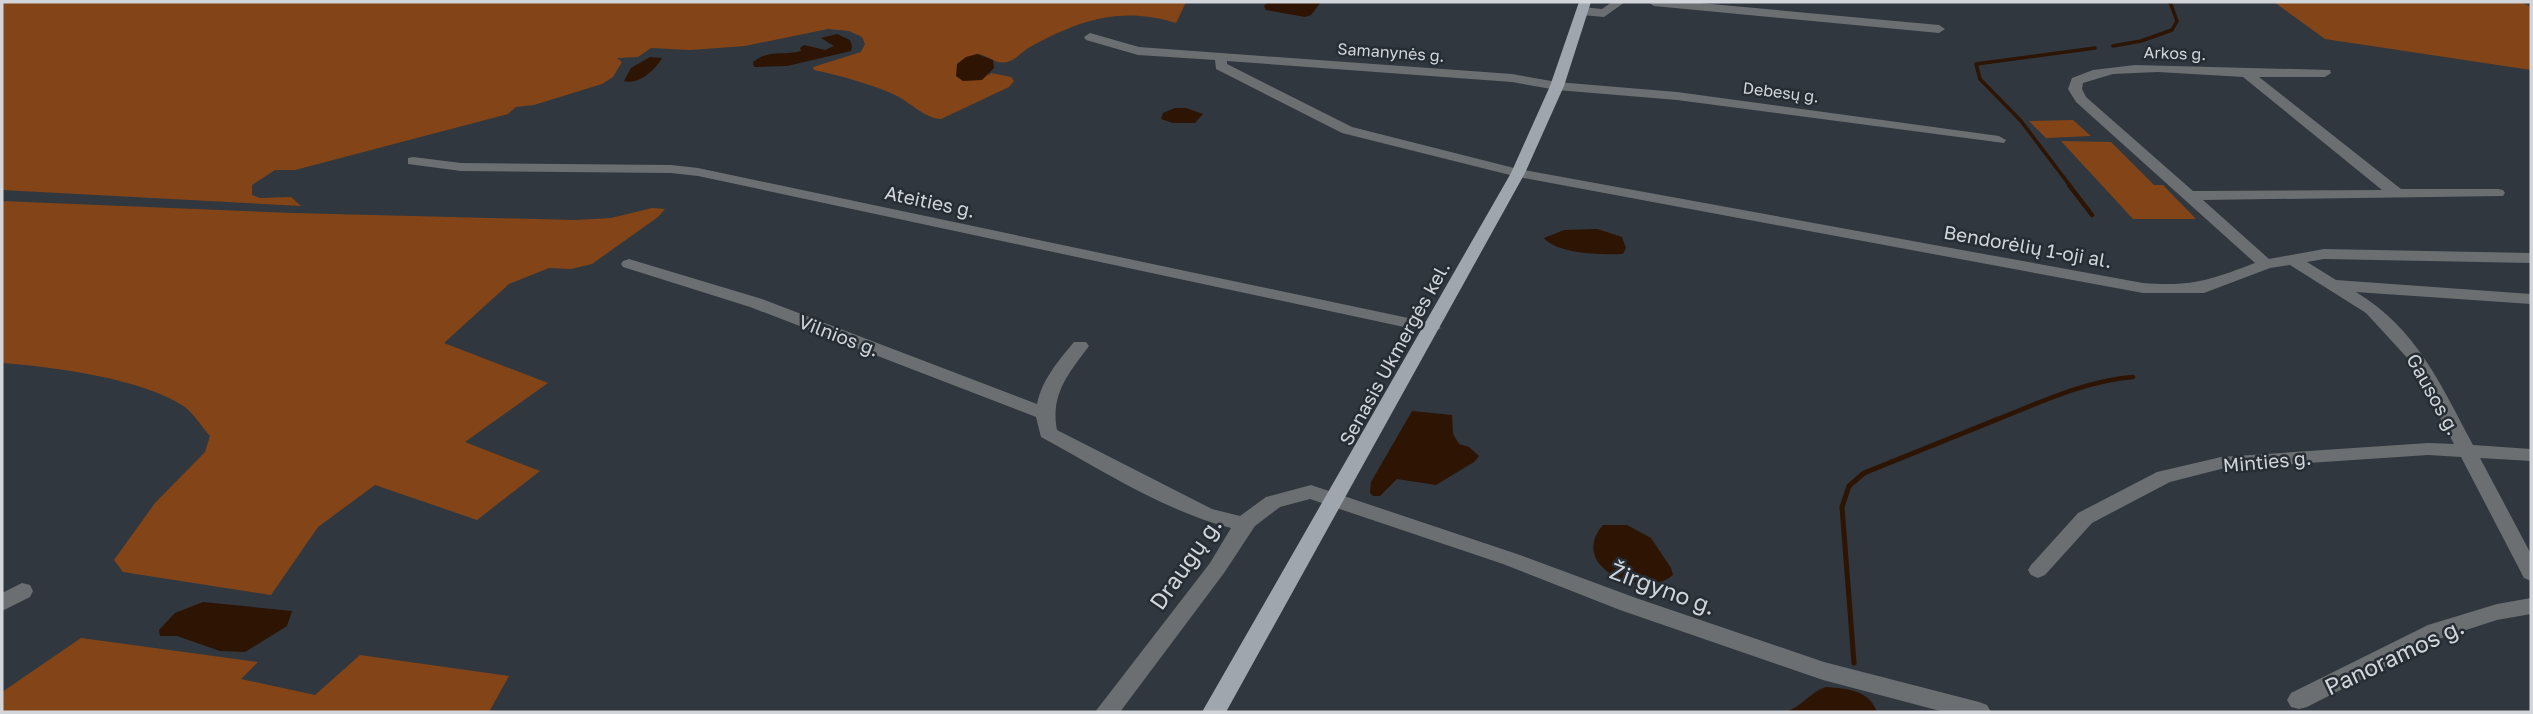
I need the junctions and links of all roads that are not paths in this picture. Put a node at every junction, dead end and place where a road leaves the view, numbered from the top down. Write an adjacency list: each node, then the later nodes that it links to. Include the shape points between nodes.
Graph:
1 (1619, 2): 3 (street, via 1604,13)
2 (1654, 2): 4 (street)
3 (1583, 6): 9 (main road, Senasis Ukmergės kel.)
4 (1939, 29)
5 (1090, 37): 6 (street, Samanynės g., via 1138,51)
6 (1221, 58): 9 (street, Samanynės g., via 1512,78); 12 (street, via 1221,66 1346,130)
7 (2246, 73): 8 (street); 14 (street); 15 (street, Arkos g., via 2140,69 2094,74 2075,85 2081,99)
8 (2325, 73)
9 (1558, 86): 10 (street, Debesų g., via 1677,96); 12 (main road, Senasis Ukmergės kel.)
10 (1998, 140)
11 (413, 161): 22 (street, Ateities g., via 461,167 698,172)
12 (1518, 173): 19 (street, Bendorėlių 1-oji al., via 2143,288 2204,288); 22 (main road, Senasis Ukmergės kel.)
13 (2498, 193): 14 (street)
14 (2397, 194): 15 (street)
15 (2189, 196): 19 (street, Arkos g.)
16 (2290, 258): 17 (street, Bendorėlių 1-oji al., via 2340,253); 19 (street, Bendorėlių 1-oji al.); 20 (street, Gausos g.)
17 (2531, 258)
18 (629, 264): 24 (street, Vilnios g., via 756,303)
19 (2266, 264)
20 (2332, 282): 21 (street); 25 (street, Gausos g., via 2372,309 2419,360)
21 (2531, 299)
22 (1432, 328): 27 (main road, Senasis Ukmergės kel.)
23 (1080, 346): 24 (street, via 1045,400)
24 (1045, 414): 28 (street, via 1048,433 1182,504)
25 (2465, 450): 26 (street, Minties g.); 29 (street, Minties g., via 2221,463 2164,477 2085,518); 30 (street, Gausos g.)
26 (2531, 455)
27 (1335, 500): 28 (street, Draugų g., via 1322,494 1294,494 1272,501); 36 (main road, Senasis Ukmergės kel.); 37 (street, Žirgyno g., via 1799,663)
28 (1244, 524): 35 (street, Draugų g., via 1219,565)
29 (2038, 570)
30 (2531, 573)
31 (22, 591): 32 (street)
32 (2, 603)
33 (2531, 606): 34 (street, Panoramos g., via 2436,631)
34 (2299, 700)
35 (1107, 712)
36 (1214, 712)
37 (1979, 712)

